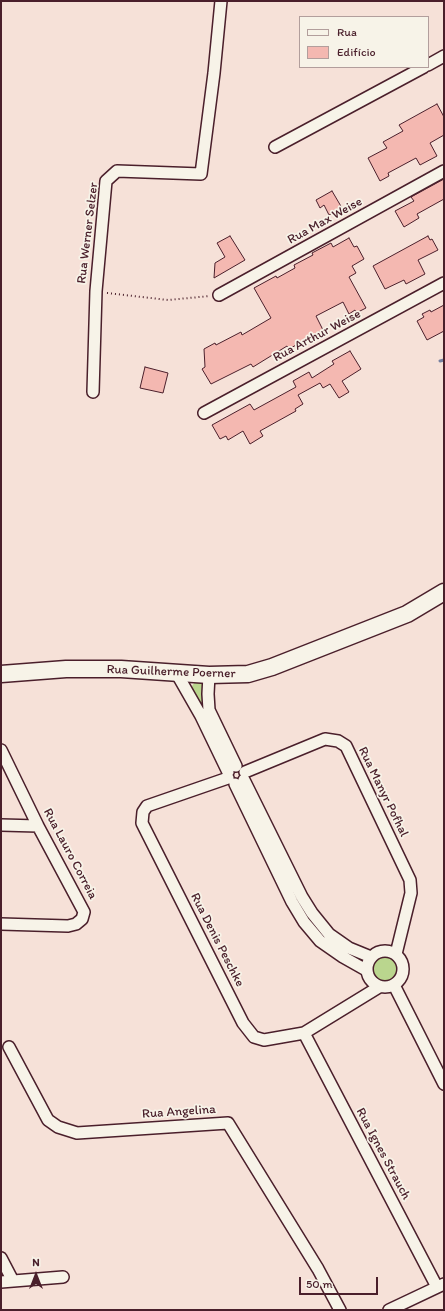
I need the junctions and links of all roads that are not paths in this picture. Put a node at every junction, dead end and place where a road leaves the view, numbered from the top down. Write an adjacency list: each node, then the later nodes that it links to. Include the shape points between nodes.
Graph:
1 (221, 1): 9 (street, Rua Werner Selzer, via 201,174 117,171 106,181 96,291)
2 (444, 56): 3 (street)
3 (429, 64)
4 (422, 68): 5 (street)
5 (275, 147)
6 (444, 171): 8 (street, Rua Max Weise)
7 (444, 283): 10 (street, Rua Arthur Weise)
8 (219, 295)
9 (93, 392)
10 (204, 413)
11 (444, 592): 14 (street, Rua Guilherme Poerner, via 407,614 272,667 248,674)
12 (1, 674): 13 (street, Rua Guilherme Poerner, via 66,669 120,669)
13 (177, 674): 14 (street, Rua Guilherme Poerner); 16 (street)
14 (209, 675): 16 (street, via 209,710)
15 (1, 750): 18 (street, Rua Lauro Correia)
16 (236, 775): 20 (street, Rua Manyr Pofhal, via 325,740 338,740 346,746 410,880 411,893); 21 (street, via 312,913 329,934 349,948); 22 (street, via 292,902 304,922 320,941); 25 (street, Rua Denis Peschke, via 147,806 143,812 142,823 243,1023 254,1037 264,1040)
17 (1, 825): 18 (street)
18 (38, 826): 19 (street, Rua Lauro Correia, via 84,912 82,919 68,926)
19 (1, 924)
20 (396, 954): 21 (street, via 382,951); 23 (street, via 404,966 400,980)
21 (371, 958): 22 (street)
22 (366, 970): 24 (street, via 372,983)
23 (394, 986): 24 (street); 27 (street)
24 (379, 987): 25 (street, Rua Denis Peschke)
25 (304, 1033): 32 (street, Rua Ignes Strauch)
26 (9, 1047): 33 (street, Rua Angelina, via 48,1120 58,1127 77,1133 228,1123 318,1269)
27 (444, 1084)
28 (1, 1258): 30 (street)
29 (63, 1277): 30 (street)
30 (14, 1281): 31 (street)
31 (1, 1282)
32 (440, 1286): 34 (street)
33 (340, 1310)
34 (389, 1310)

